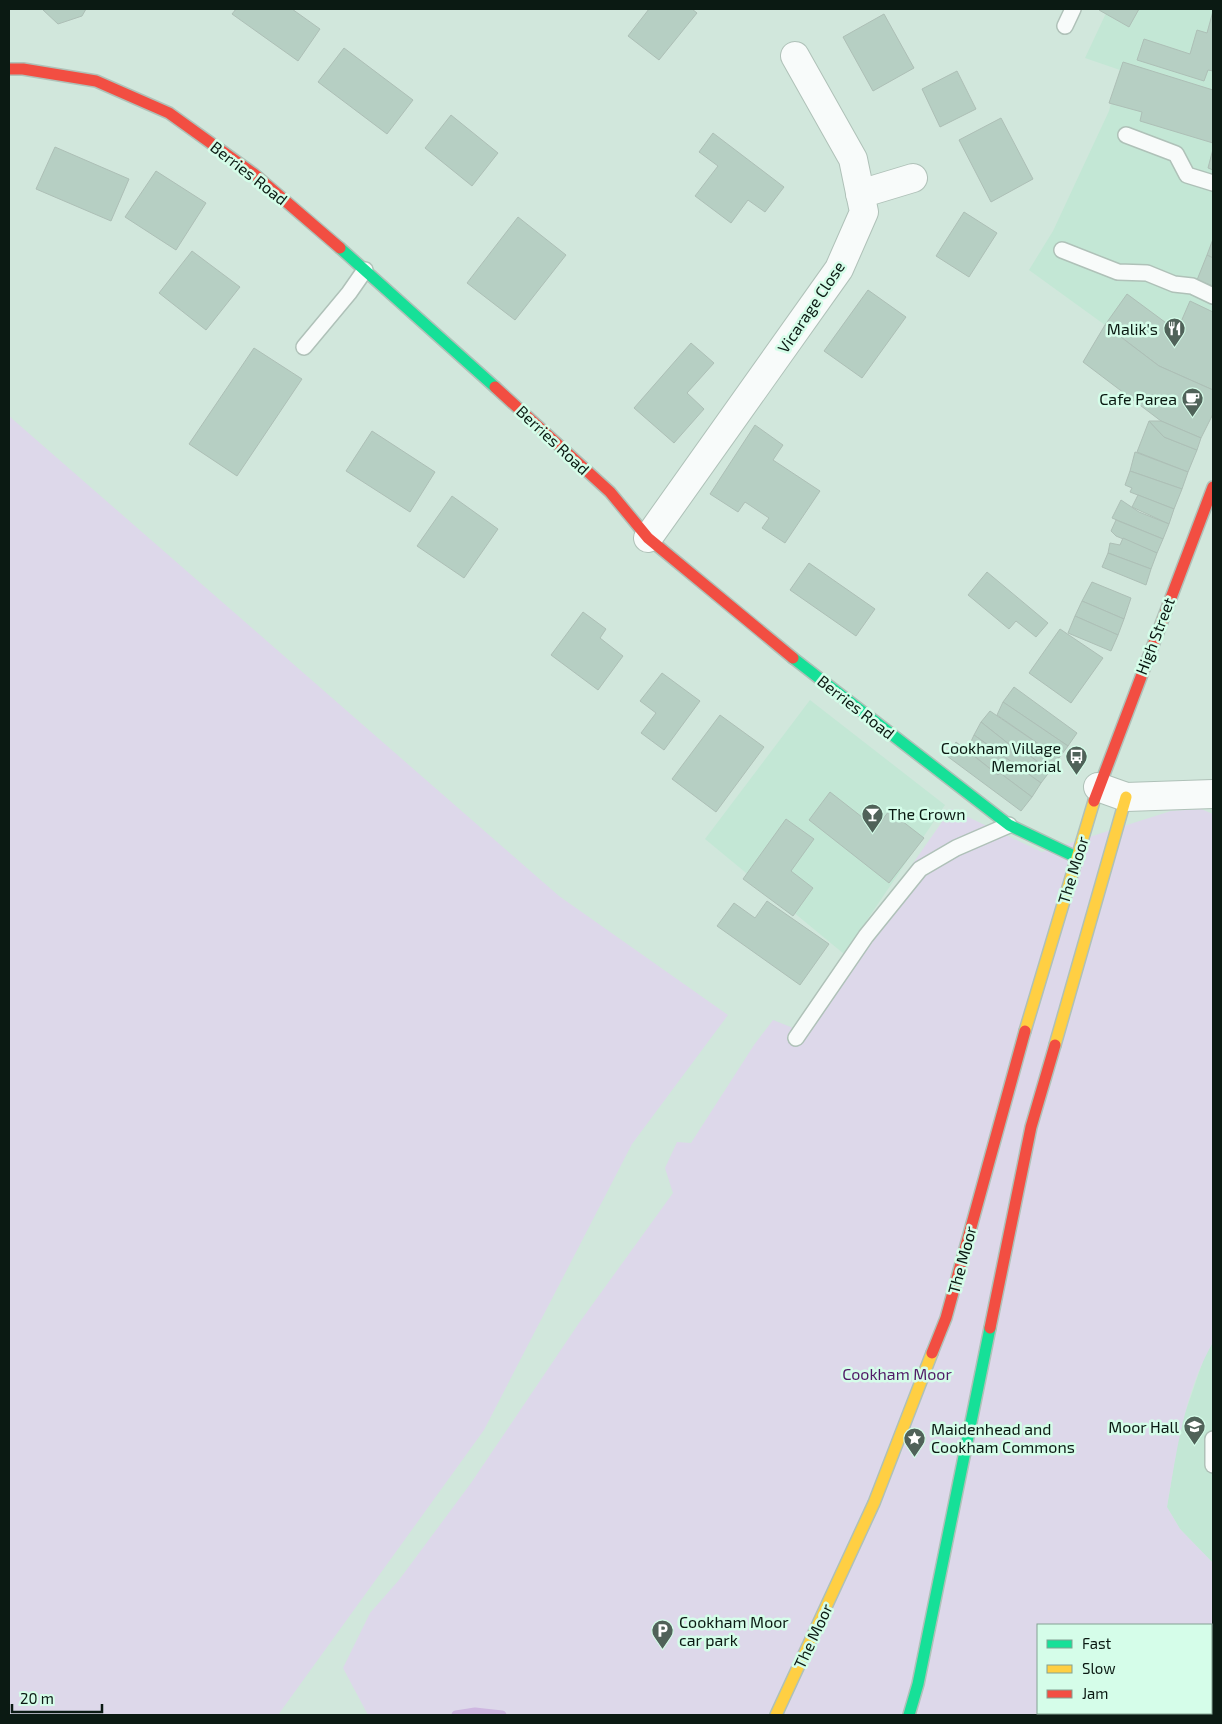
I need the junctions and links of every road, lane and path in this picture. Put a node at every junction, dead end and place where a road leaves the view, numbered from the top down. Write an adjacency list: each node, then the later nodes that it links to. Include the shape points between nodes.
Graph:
1 (1073, 9): 2 (lane)
2 (1065, 26)
3 (794, 56): 8 (street, Vicarage Close, via 853,159)
4 (9, 69): 10 (street, Berries Road, via 96,81 169,113 254,174)
5 (1126, 135): 7 (lane, via 1176,154 1186,176)
6 (913, 178): 8 (street)
7 (1213, 183)
8 (860, 194): 14 (street, Vicarage Close, via 864,212 839,269)
9 (1062, 250): 11 (lane, via 1118,272 1147,274 1174,284 1192,286)
10 (365, 270): 12 (lane); 14 (street, Berries Road, via 610,492)
11 (1213, 296)
12 (304, 347)
13 (1213, 486): 15 (street, High Street)
14 (648, 538): 18 (street, Berries Road, via 794,658)
15 (1098, 786): 17 (street); 19 (street, The Moor)
16 (1213, 794): 17 (street)
17 (1126, 797): 24 (street, via 1031,1127 965,1459)
18 (1009, 825): 19 (street, Berries Road); 20 (lane, via 956,848 920,869 866,936)
19 (1076, 858): 23 (street, The Moor, via 946,1318 874,1503)
20 (796, 1038)
21 (1213, 1439): 22 (lane)
22 (1213, 1465)
23 (776, 1715)
24 (909, 1715)

